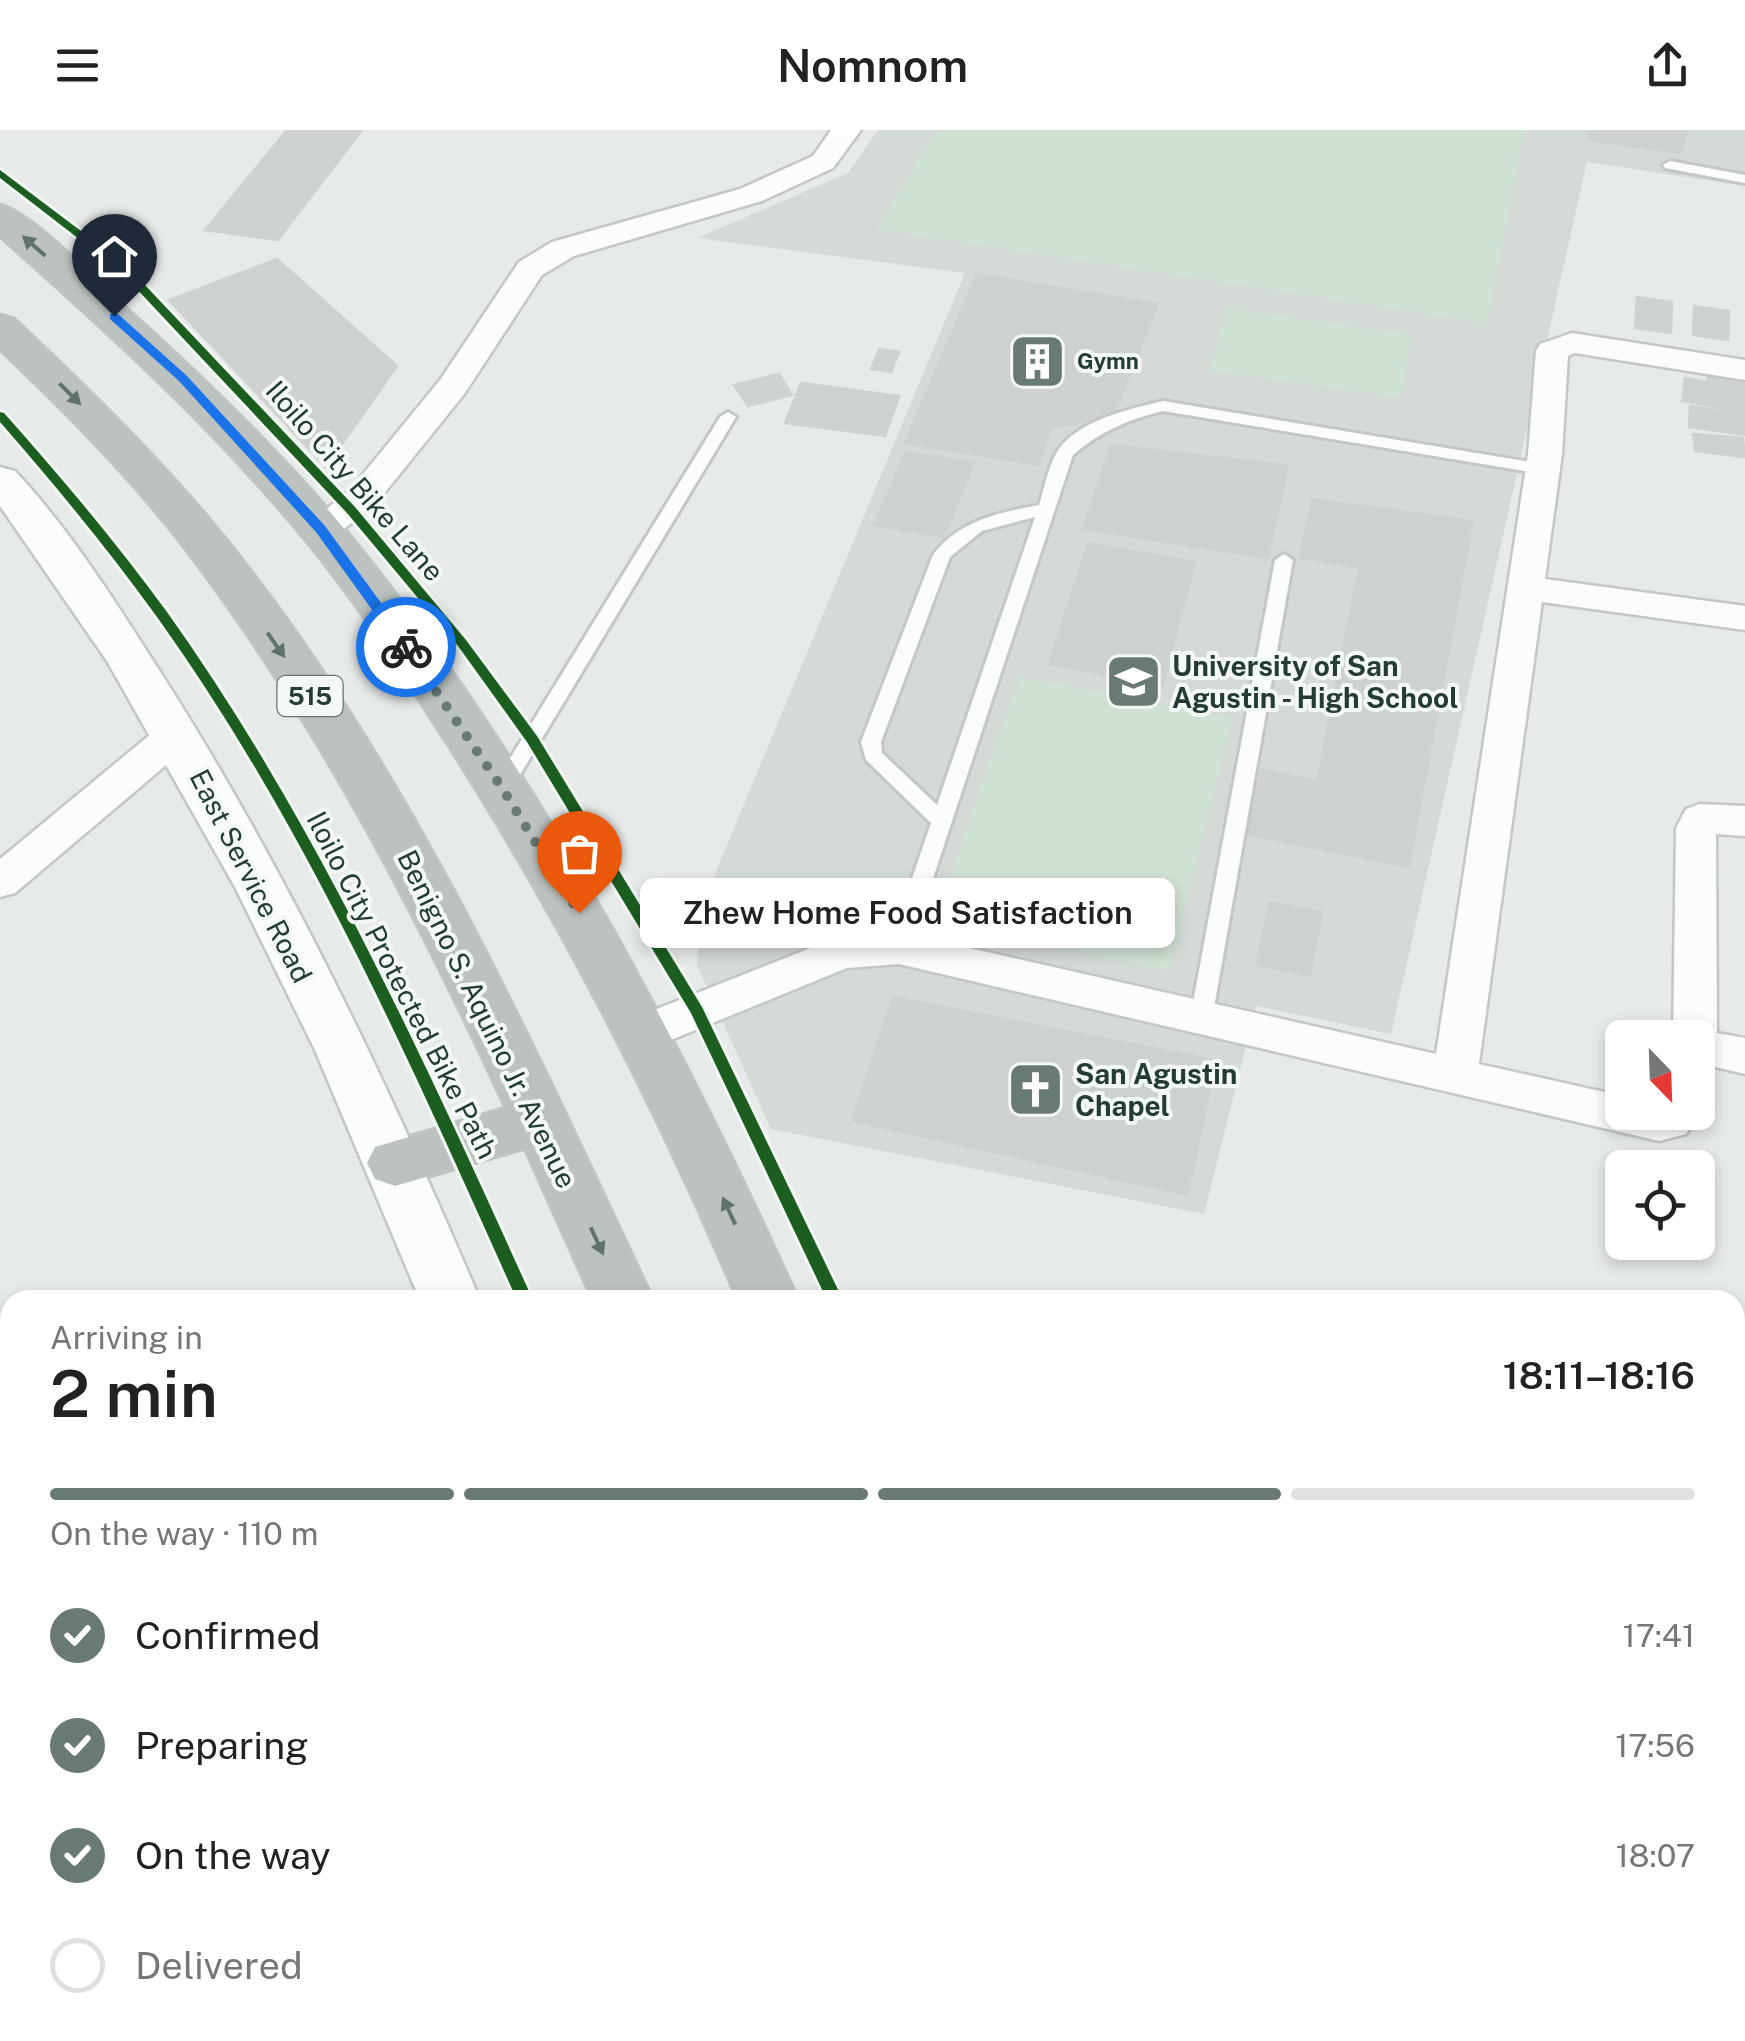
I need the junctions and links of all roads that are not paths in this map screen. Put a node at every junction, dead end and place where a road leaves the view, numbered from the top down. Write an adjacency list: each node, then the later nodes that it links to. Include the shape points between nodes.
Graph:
1 (846, 130): 11 (street, via 823,162 751,196 563,249 530,269 452,386 362,498)
2 (1670, 166): 3 (lane)
3 (1745, 179)
4 (0, 216): 5 (highway, Benigno S. Aquino Jr. Avenue / 515, one-way to 4)
5 (55, 331): 11 (highway, Benigno S. Aquino Jr. Avenue / 515, via 183,379); 28 (highway, Benigno S. Aquino Jr. Avenue / 515, one-way to 28, via 114,439 216,560 304,685 421,876)
6 (1745, 370): 8 (street, via 1572,343 1557,347)
7 (728, 418): 16 (lane)
8 (1543, 470): 10 (lane, via 1164,406 1085,434 1065,454); 13 (street)
9 (0, 480): 15 (street, East Service Road)
10 (1046, 509): 17 (lane); 17 (lane, via 977,524 956,536 942,555 872,742 873,755)
11 (320, 529): 16 (highway, Benigno S. Aquino Jr. Avenue / 515)
12 (1284, 560): 21 (lane)
13 (1526, 588): 14 (street); 26 (street)
14 (1745, 618)
15 (177, 734): 19 (street); 29 (street, East Service Road, via 268,902)
16 (502, 788): 23 (highway, Benigno S. Aquino Jr. Avenue / 515)
17 (940, 818): 20 (lane)
18 (1745, 821): 22 (street, via 1700,819 1696,828)
19 (0, 882)
20 (899, 948): 21 (street); 23 (street, via 844,952)
21 (1201, 1018): 26 (street)
22 (1695, 1020)
23 (645, 1032): 32 (highway, Benigno S. Aquino Jr. Avenue / 515, one-way to 23)
24 (1715, 1050): 25 (street)
25 (1745, 1056)
26 (1455, 1077): 27 (street)
27 (1605, 1111)
28 (542, 1121): 29 (highway); 31 (highway, Benigno S. Aquino Jr. Avenue / 515, one-way to 31)
29 (395, 1164): 30 (street, East Service Road)
30 (446, 1290)
31 (619, 1290)
32 (763, 1290)

